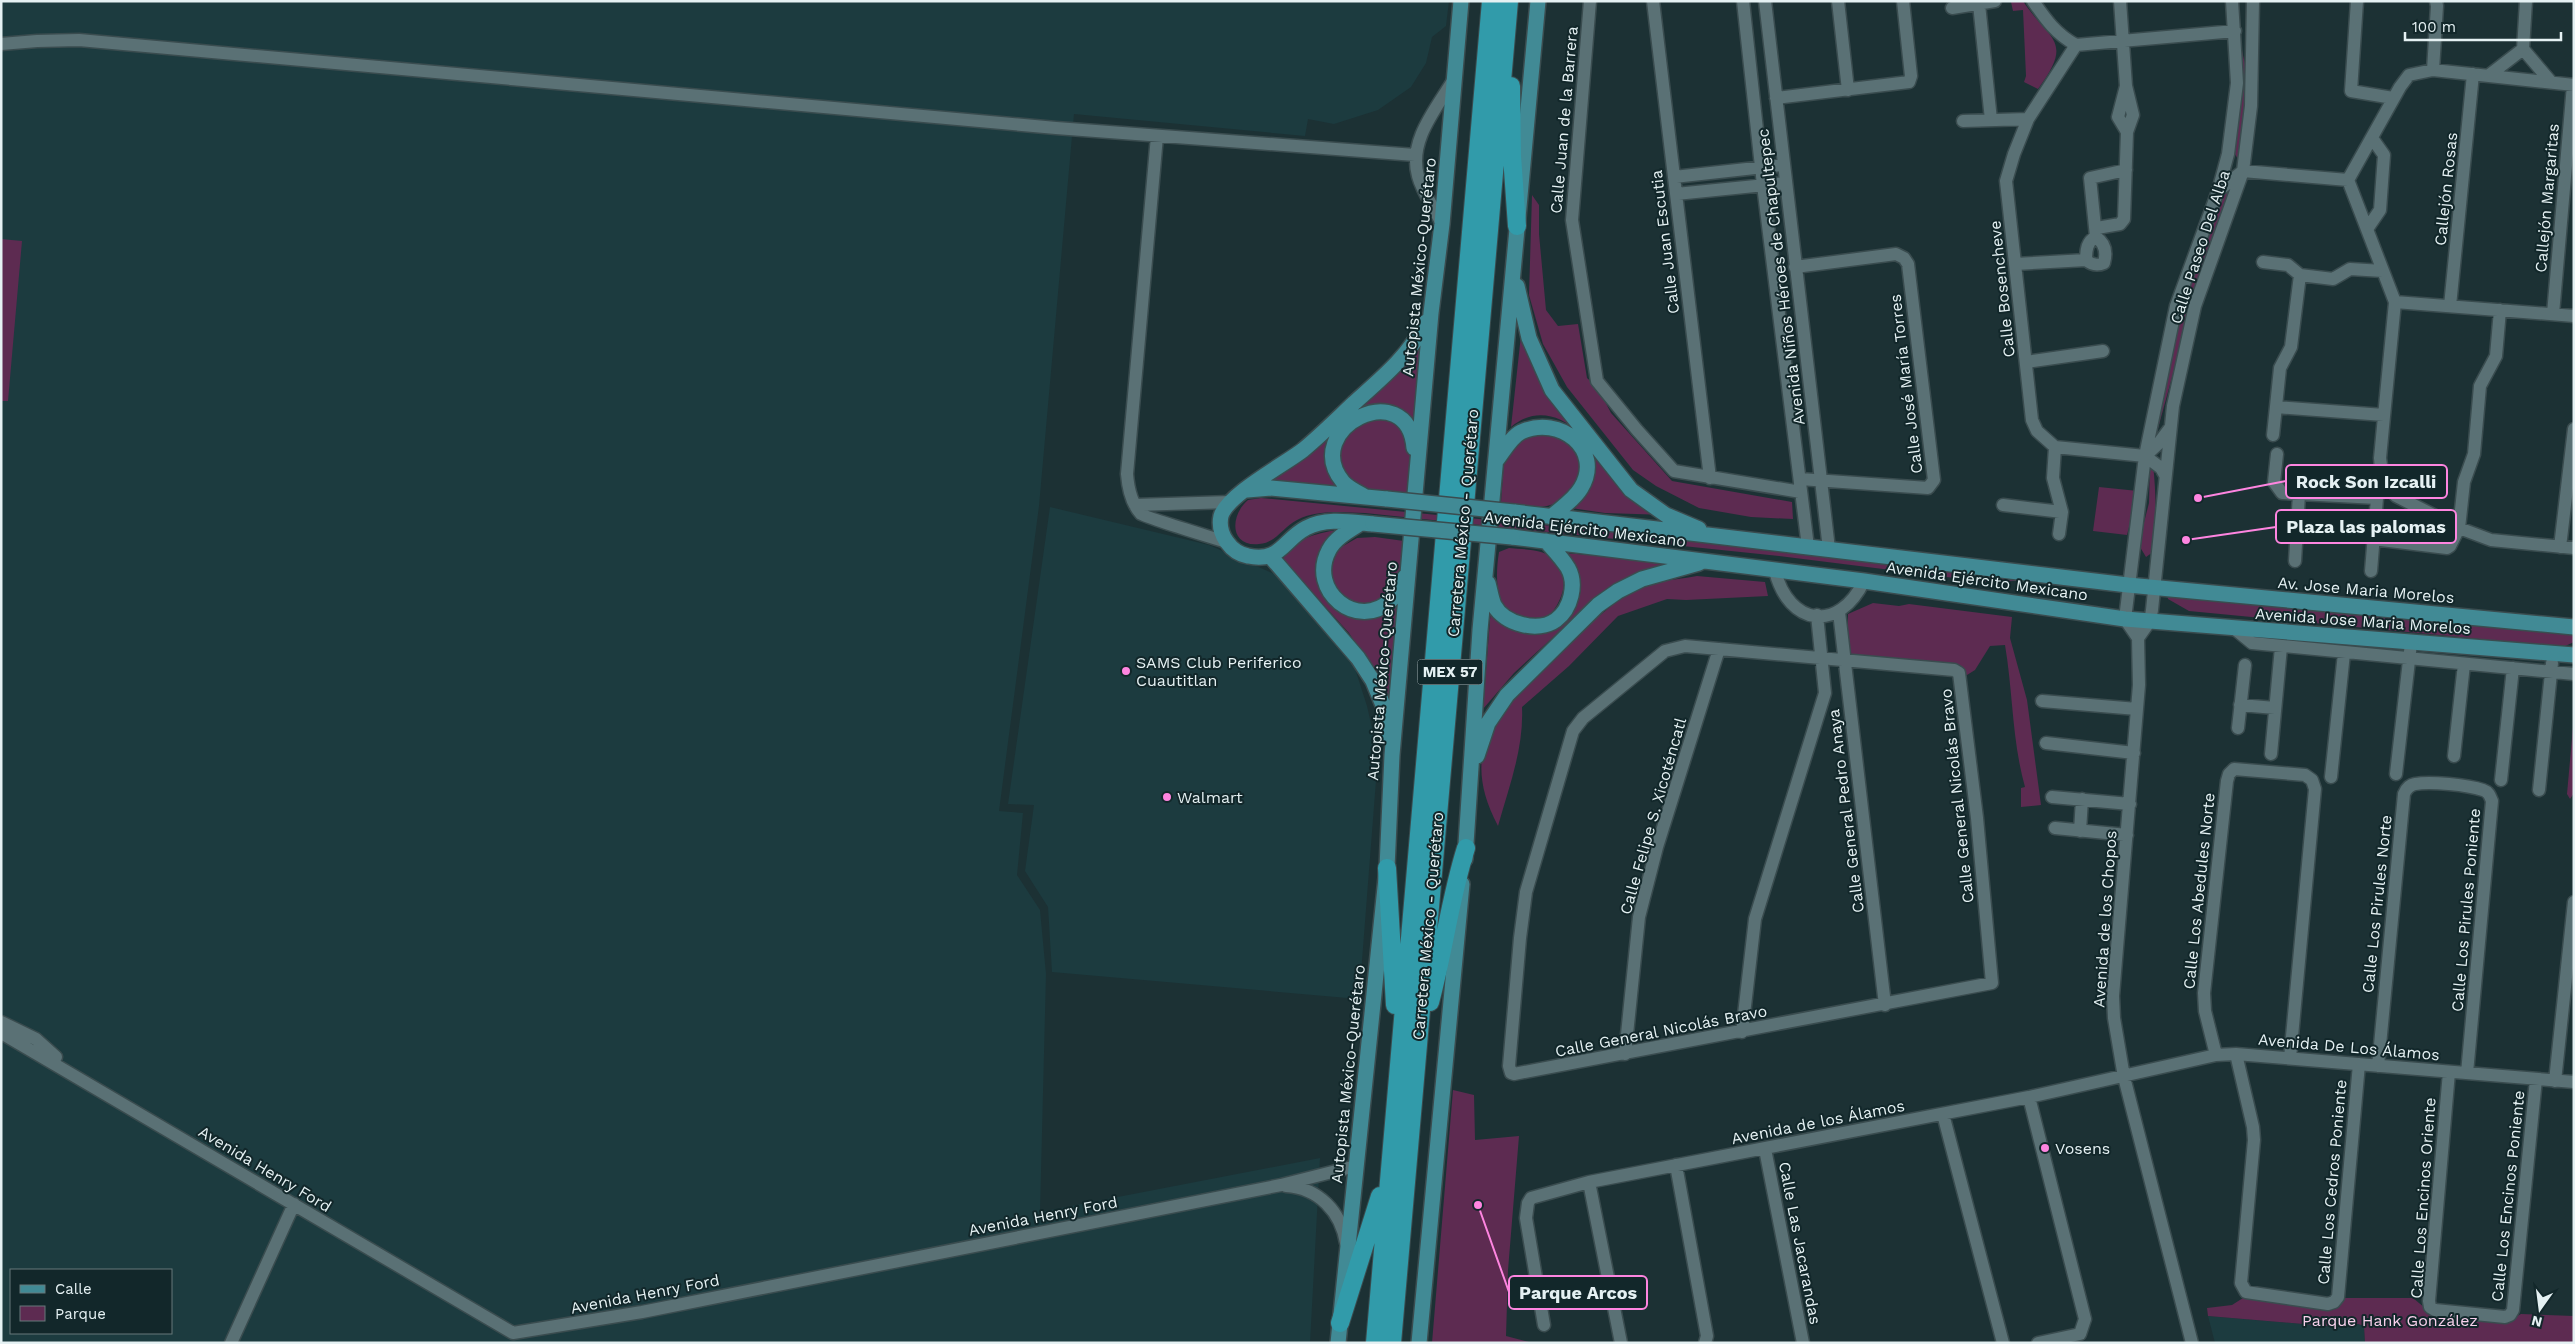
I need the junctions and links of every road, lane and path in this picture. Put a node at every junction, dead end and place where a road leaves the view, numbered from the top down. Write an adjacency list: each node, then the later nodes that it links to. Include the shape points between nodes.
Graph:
1 (1461, 1): 30 (main road, Autopista México-Querétaro)
2 (1491, 1): 171 (highway, Carretera México - Querétaro / MEX 57)
3 (1509, 1): 54 (highway, via 1512,156); 172 (highway, Carretera México - Querétaro / MEX 57)
4 (1538, 1): 54 (main road)
5 (1590, 1): 85 (street, Calle Juan de la Barrera, via 1572,220 1594,375 1600,387 1668,465 1681,474)
6 (1653, 1): 47 (street, Calle Juan Escutia)
7 (1744, 1): 44 (street, Avenida Niños Héroes de Chapultepec)
8 (1765, 1): 34 (street, Avenida Niños Héroes de Chapultepec)
9 (1838, 1): 33 (street)
10 (1903, 1): 33 (street, via 1909,82)
11 (1995, 1): 19 (street)
12 (2033, 1): 24 (street, via 2049,25 2062,38)
13 (2120, 1): 22 (street)
14 (2232, 1): 21 (street, Calle Paseo Del Alba)
15 (2252, 1): 21 (street); 25 (street, Calle Paseo Del Alba)
16 (2357, 1): 35 (street, via 2351,91)
17 (2436, 1): 27 (street)
18 (2526, 1): 26 (street)
19 (1979, 4): 20 (street); 37 (street)
20 (1952, 8)
21 (2235, 31): 22 (street); 25 (street); 41 (street, Calle Paseo Del Alba, via 2237,84)
22 (2123, 42): 24 (street); 45 (street, via 2126,86 2133,115 2127,132)
23 (1, 44): 39 (street, via 89,41)
24 (2076, 45): 36 (street, Calle Bosencheve)
25 (2253, 48): 46 (street, Calle Paseo Del Alba)
26 (2523, 49): 29 (street); 31 (street)
27 (2433, 70): 28 (street); 35 (street, via 2409,75)
28 (2473, 74): 29 (street); 65 (street, Callejón Rosas)
29 (2488, 76): 31 (street)
30 (1454, 79): 42 (street, via 1419,137); 53 (main road, Autopista México-Querétaro)
31 (2551, 82): 32 (street)
32 (2574, 85): 68 (street, Callejón Margaritas)
33 (1848, 90): 34 (street)
34 (1776, 98): 43 (street, Avenida Niños Héroes de Chapultepec)
35 (2394, 98): 40 (street)
36 (2028, 119): 37 (street); 59 (street, Calle Bosencheve, via 2006,181)
37 (1991, 120): 38 (street)
38 (1963, 121)
39 (1157, 136): 42 (street); 95 (street, via 1127,474)
40 (2372, 138): 48 (street); 55 (street, via 2384,155 2380,210)
41 (2228, 154): 46 (street); 51 (street, Calle Paseo Del Alba)
42 (1415, 155): 53 (street, via 1418,177)
43 (1783, 165): 44 (street); 49 (street, Avenida Niños Héroes de Chapultepec)
44 (1761, 166): 47 (street); 50 (street, Avenida Niños Héroes de Chapultepec)
45 (2126, 170): 56 (street, via 2123,222); 56 (street, via 2090,178)
46 (2243, 171): 48 (street); 51 (street); 76 (street, Calle Paseo Del Alba, via 2195,306)
47 (1674, 177): 52 (street, Calle Juan Escutia)
48 (2348, 180): 55 (street)
49 (1785, 183): 50 (street); 60 (street, Avenida Niños Héroes de Chapultepec)
50 (1763, 185): 52 (street); 71 (street, Avenida Niños Héroes de Chapultepec)
51 (2218, 191): 81 (street, Calle Paseo Del Alba, via 2176,306)
52 (1676, 194): 85 (street, Calle Juan Escutia)
53 (1442, 224): 67 (main road, Autopista México-Querétaro)
54 (1518, 226): 62 (main road)
55 (2367, 229): 61 (street)
56 (2096, 233): 57 (street, via 2088,245); 57 (street, via 2104,245 2104,263 2095,265)
57 (2086, 260): 59 (street)
58 (2263, 262): 63 (street, via 2288,265)
59 (2015, 264): 73 (street, Calle Bosencheve)
60 (1795, 267): 70 (street, Avenida Niños Héroes de Chapultepec); 87 (street, Calle José María Torres, via 1896,254 1908,264 1933,484 1928,488)
61 (2383, 271): 63 (street, via 2350,269 2333,279); 64 (street)
62 (1514, 272): 82 (main road); 102 (main road, via 1529,338 1552,390 1631,490 1666,515)
63 (2300, 275): 74 (street, via 2291,347 2280,368)
64 (2395, 302): 65 (street); 75 (street)
65 (2450, 306): 66 (street)
66 (2500, 310): 68 (street); 100 (street, via 2496,356 2480,386 2474,454 2464,482)
67 (1431, 313): 83 (main road, Autopista México-Querétaro); 89 (main road, via 1406,356 1302,450)
68 (2553, 314): 69 (street)
69 (2574, 316)
70 (1802, 330): 71 (street); 87 (street, Avenida Niños Héroes de Chapultepec)
71 (1782, 333): 86 (street, Avenida Niños Héroes de Chapultepec)
72 (2103, 352): 73 (street)
73 (2026, 362): 79 (street, Calle Bosencheve, via 2032,420 2037,431)
74 (2276, 407): 75 (street); 78 (street)
75 (2384, 415): 88 (street, via 2380,458)
76 (2170, 427): 81 (street); 84 (street, Calle Paseo Del Alba)
77 (2574, 429): 107 (street)
78 (2273, 435)
79 (2055, 447): 81 (street); 97 (street, via 2053,478)
80 (2277, 454): 91 (street, via 2274,482 2282,493)
81 (2145, 456): 84 (street); 118 (street, Calle Paseo Del Alba)
82 (1496, 460): 98 (main road, via 1520,433 1542,426 1563,430 1573,437 1584,454 1586,477 1569,502); 116 (main road)
83 (1417, 473): 92 (main road, via 1414,437 1404,420 1387,413 1368,412 1352,420 1338,435 1335,444 1336,468 1344,483); 115 (main road, Autopista México-Querétaro)
84 (2165, 475): 119 (street, Calle Paseo Del Alba)
85 (1710, 478): 90 (street, Calle Juan de la Barrera)
86 (1800, 479): 87 (street, Calle José María Torres); 90 (street, Avenida Niños Héroes de Chapultepec)
87 (1822, 480): 109 (street, Avenida Niños Héroes de Chapultepec)
88 (2385, 480): 93 (street); 100 (street, via 2396,496)
89 (1246, 490): 92 (main road, Avenida Ejército Mexicano, via 1271,488); 94 (main road)
90 (1801, 492): 106 (street, Avenida Niños Héroes de Chapultepec)
91 (2299, 494): 93 (street); 111 (street)
92 (1366, 497): 98 (main road, Avenida Ejército Mexicano, bridge)
93 (2377, 498): 103 (street)
94 (1230, 502): 95 (street); 105 (main road, via 1221,516)
95 (1135, 505): 105 (street, via 1147,518)
96 (2003, 505): 97 (street)
97 (2062, 512): 101 (street)
98 (1550, 517): 102 (main road, Avenida Ejército Mexicano)
99 (1367, 523): 104 (main road, Avenida Ejército Mexicano, bridge); 110 (main road, Avenida Ejército Mexicano, via 1338,521 1312,526); 115 (main road, via 1339,538 1329,550 1323,569 1331,596 1352,609 1380,608 1392,600)
100 (2459, 528): 103 (street, via 2447,548); 107 (street, via 2501,542)
101 (2059, 534)
102 (1714, 536): 106 (main road, Avenida Ejército Mexicano)
103 (2374, 540): 113 (street)
104 (1546, 541): 112 (main road, Avenida Ejército Mexicano); 116 (main road, via 1568,569 1573,588 1568,605 1556,620 1536,626 1509,620 1494,605)
105 (1226, 542): 110 (main road, via 1246,556)
106 (1808, 547): 109 (main road, Avenida Ejército Mexicano)
107 (2560, 547): 108 (street)
108 (2574, 548)
109 (1829, 549): 118 (main road, Avenida Ejército Mexicano)
110 (1271, 557): 149 (main road, via 1374,681 1383,705)
111 (2295, 560)
112 (1707, 561): 114 (main road, Avenida Ejército Mexicano); 155 (main road, via 1642,579 1598,605 1507,695 1488,723 1478,750)
113 (2371, 570)
114 (1775, 571): 117 (main road, Avenida Ejército Mexicano); 121 (street, via 1778,585 1792,606)
115 (1408, 572): 149 (main road, Autopista México-Querétaro)
116 (1485, 573): 155 (main road)
117 (1864, 581): 120 (street, via 1857,595); 122 (main road, Avenida Ejército Mexicano)
118 (2128, 585): 119 (main road, Avenida Ejército Mexicano); 122 (street, Calle Paseo Del Alba)
119 (2155, 587): 123 (street, Calle Paseo Del Alba); 124 (main road, Av. Jose Maria Morelos)
120 (1839, 612): 121 (street); 135 (street, Calle General Pedro Anaya)
121 (1817, 615): 133 (street)
122 (2125, 619): 123 (main road, Avenida Ejército Mexicano); 126 (street)
123 (2150, 621): 125 (main road, Avenida Jose Maria Morelos); 126 (street)
124 (2574, 627)
125 (2235, 629): 127 (main road, Avenida Jose Maria Morelos); 128 (street, via 2252,643)
126 (2138, 638): 144 (street, Avenida de los Chopos)
127 (2411, 642): 131 (main road, Avenida Jose Maria Morelos); 134 (street)
128 (2281, 647): 130 (street); 143 (street)
129 (1719, 649): 133 (street, Calle General Nicolás Bravo); 173 (street, Calle Felipe S. Xicoténcatl, via 1657,847 1640,917); 173 (street, Calle General Nicolás Bravo, via 1685,646 1665,651 1577,724 1526,892 1509,1066 1511,1073)
130 (2344, 653): 134 (street); 152 (street)
131 (2553, 653): 132 (main road, Avenida Jose Maria Morelos); 139 (street)
132 (2574, 655)
133 (1823, 658): 135 (street, Calle General Nicolás Bravo); 168 (street, via 1825,693 1755,919)
134 (2410, 659): 136 (street); 151 (street)
135 (1844, 660): 166 (street, Calle General Pedro Anaya); 166 (street, Calle General Nicolás Bravo, via 1954,670 1959,673 1966,724 1992,983)
136 (2464, 664): 138 (street); 150 (street)
137 (2245, 665): 142 (street)
138 (2513, 668): 139 (street); 153 (street)
139 (2551, 672): 140 (street); 156 (street)
140 (2574, 674)
141 (2042, 701): 144 (street)
142 (2240, 705): 143 (street); 145 (street)
143 (2275, 708): 148 (street)
144 (2137, 709): 147 (street, Avenida de los Chopos)
145 (2238, 728)
146 (2046, 744): 147 (street)
147 (2134, 753): 159 (street, Avenida de los Chopos)
148 (2271, 754)
149 (1392, 755): 164 (main road, Autopista México-Querétaro)
150 (2454, 756)
151 (2396, 774)
152 (2331, 777)
153 (2501, 780)
154 (2447, 785): 178 (street, Calle Los Pirules Norte, via 2414,784 2404,794); 180 (street, Calle Los Pirules Poniente, via 2484,790 2492,801)
155 (1470, 789): 163 (main road)
156 (2539, 790)
157 (2052, 796): 158 (street)
158 (2082, 799): 159 (street); 161 (street)
159 (2130, 804): 162 (street, Avenida de los Chopos)
160 (2055, 828): 161 (street)
161 (2080, 831): 162 (street)
162 (2127, 836): 182 (street, Avenida de los Chopos, via 2113,996)
163 (1466, 848): 172 (highway, via 1441,964); 204 (main road)
164 (1386, 868): 171 (highway); 190 (main road, Autopista México-Querétaro)
165 (2574, 902): 184 (street)
166 (1885, 1005): 168 (street, Calle General Nicolás Bravo)
167 (1, 1022): 181 (street, Avenida Henry Ford, via 36,1039)
168 (1742, 1032): 173 (street, Calle General Nicolás Bravo)
169 (1, 1033): 181 (street, Avenida Henry Ford)
170 (1, 1042): 181 (street, Avenida Henry Ford)
171 (1400, 1044): 191 (highway, Carretera México - Querétaro / MEX 57)
172 (1418, 1044): 203 (highway, Carretera México - Querétaro / MEX 57)
173 (1625, 1054)
174 (2236, 1054): 175 (street, Avenida De Los Álamos); 176 (street, Avenida De Los Álamos); 177 (street, Calle Los Cedros Poniente, via 2254,1140 2240,1283 2246,1292 2328,1304 2338,1297)
175 (2216, 1055): 176 (street, Calle Los Abedules Norte, via 2204,993 2228,781 2234,769 2305,775 2312,780 2315,789); 182 (street, Avenida De Los Álamos)
176 (2290, 1058): 177 (street, Avenida De Los Álamos)
177 (2359, 1064): 178 (street, Avenida De Los Álamos)
178 (2378, 1066): 179 (street, Avenida De Los Álamos)
179 (2449, 1072): 180 (street, Avenida De Los Álamos); 196 (street, Calle Los Encinos Oriente, via 2428,1301 2435,1310)
180 (2467, 1073): 183 (street, Avenida De Los Álamos)
181 (76, 1076): 194 (street, Avenida Henry Ford)
182 (2124, 1077): 186 (street, Avenida de los Álamos); 209 (street, Avenida de los Chopos)
183 (2536, 1079): 184 (street, Avenida De Los Álamos); 196 (street, Calle Los Encinos Poniente)
184 (2555, 1081): 185 (street, Avenida De Los Álamos)
185 (2574, 1082)
186 (2029, 1097): 187 (street, Avenida de los Álamos); 208 (street, via 2085,1320 2080,1334)
187 (1943, 1114): 188 (street, Avenida de los Álamos); 199 (street)
188 (1764, 1149): 189 (street, Avenida de los Álamos); 207 (street, Calle Las Jacarandas)
189 (1676, 1165): 192 (street, Avenida de los Álamos); 206 (street, via 1707,1336)
190 (1356, 1166): 193 (street, Avenida Henry Ford); 195 (main road, Autopista México-Querétaro)
191 (1389, 1167): 197 (highway); 202 (highway, Carretera México - Querétaro / MEX 57)
192 (1589, 1182): 198 (street, Avenida de los Álamos, via 1532,1198 1526,1209); 205 (street)
193 (1281, 1185): 194 (street, Avenida Henry Ford, via 525,1333 502,1329); 195 (street, Avenida Henry Ford, via 1300,1188 1326,1202 1342,1225)
194 (294, 1204): 200 (street)
195 (1346, 1253): 197 (main road, Autopista México-Querétaro)
196 (2510, 1315)
197 (1340, 1323): 201 (main road, Autopista México-Querétaro)
198 (1544, 1325)
199 (2002, 1342)
200 (231, 1343)
201 (1338, 1343)
202 (1375, 1343)
203 (1392, 1343)
204 (1419, 1343)
205 (1621, 1343)
206 (1705, 1343)
207 (1803, 1343)
208 (2038, 1343)
209 (2192, 1343)

